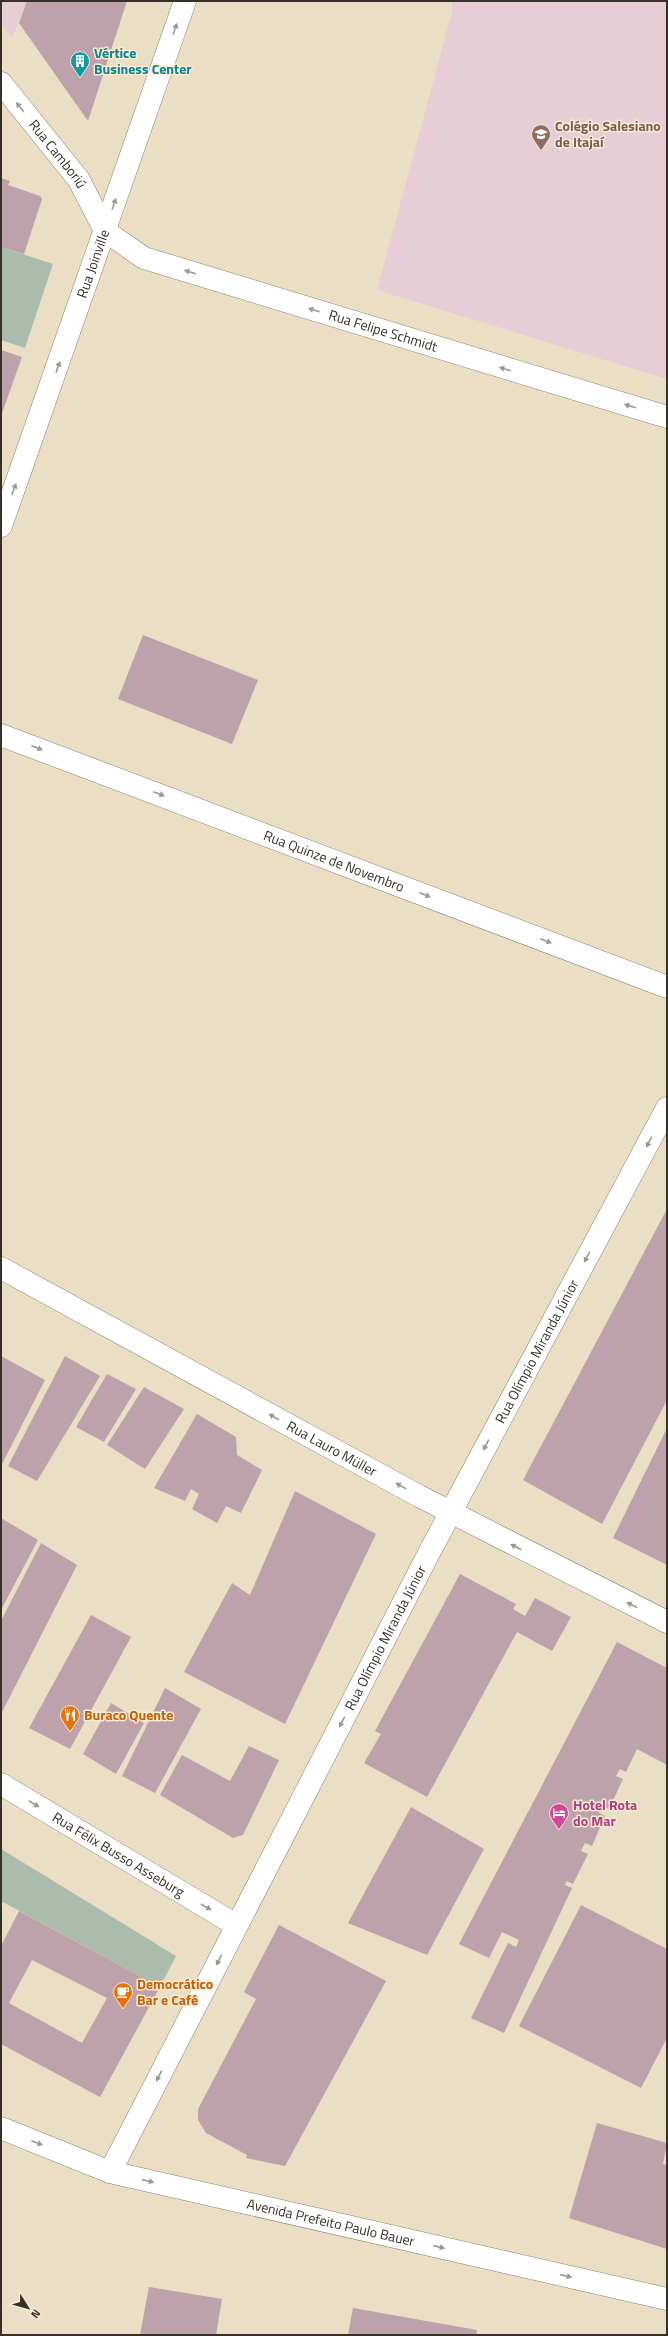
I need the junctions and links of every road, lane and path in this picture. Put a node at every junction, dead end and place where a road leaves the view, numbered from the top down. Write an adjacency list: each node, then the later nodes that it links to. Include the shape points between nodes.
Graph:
1 (184, 1): 3 (main road, Rua Joinville, one-way to 1)
2 (1, 83): 3 (main road, Rua Camboriú, one-way to 2, via 79,180)
3 (105, 230): 4 (main road, Rua Felipe Schmidt, one-way to 3, via 144,258); 5 (main road, Rua Joinville, one-way to 3)
4 (667, 417)
5 (1, 526)
6 (1, 735): 7 (main road, Rua Quinze de Novembro, one-way to 7)
7 (667, 987)
8 (667, 1108): 10 (main road, Rua Olímpio Miranda Júnior, one-way to 10)
9 (1, 1268): 10 (main road, Rua Lauro Müller, one-way to 9)
10 (450, 1513): 11 (main road, Rua Lauro Müller, one-way to 10); 13 (main road, Rua Olímpio Miranda Júnior, one-way to 13)
11 (667, 1622)
12 (1, 1784): 13 (main road, Rua Félix Busso Asseburg, one-way to 13)
13 (236, 1925): 15 (main road, Rua Olímpio Miranda Júnior, one-way to 15)
14 (1, 2128): 15 (main road, Avenida Prefeito Paulo Bauer, one-way to 15)
15 (110, 2172): 16 (main road, Avenida Prefeito Paulo Bauer, one-way to 16)
16 (667, 2299)

